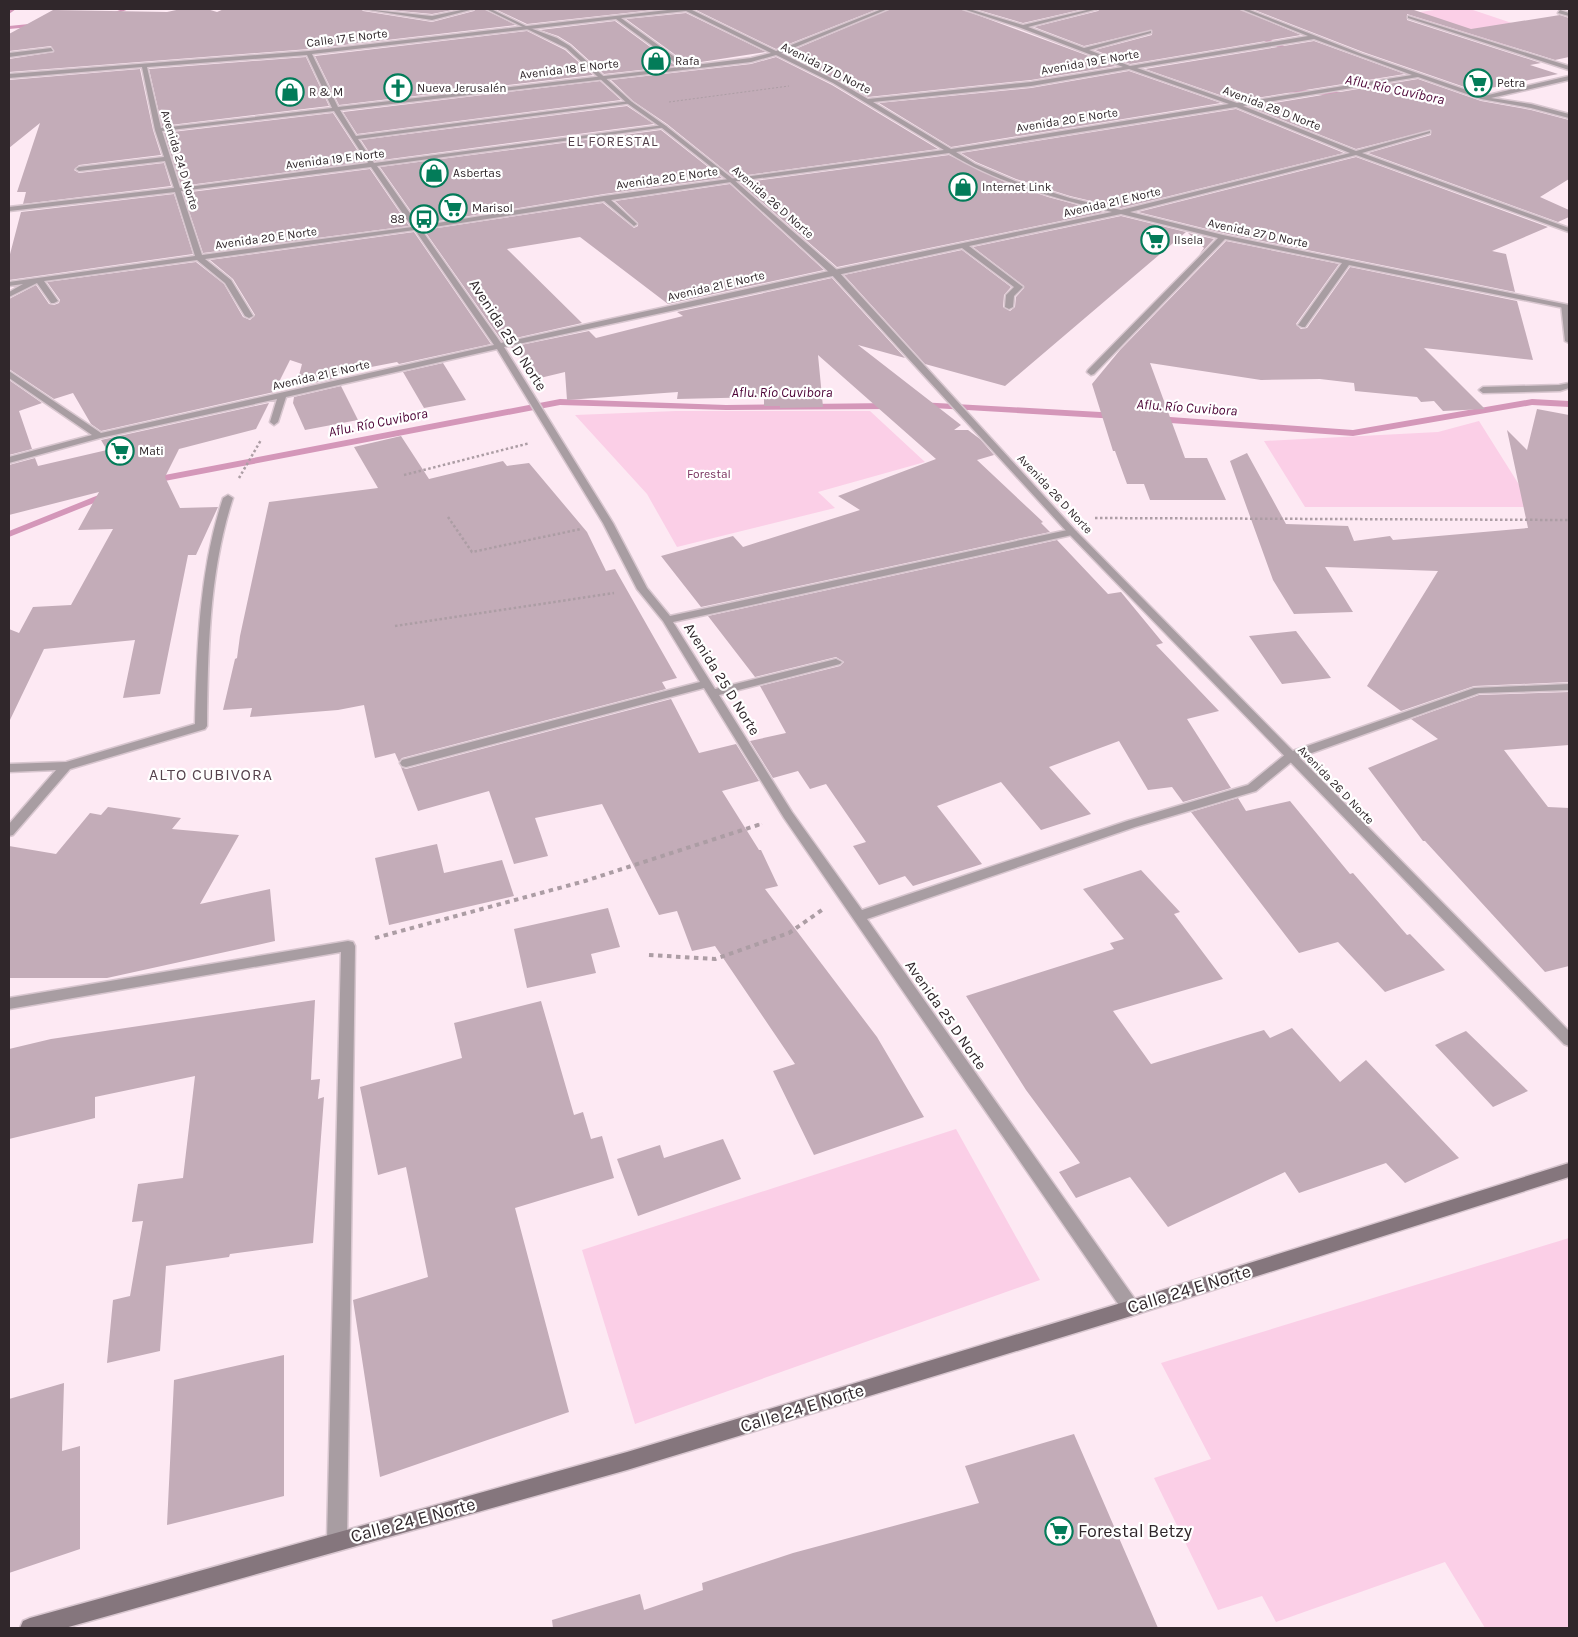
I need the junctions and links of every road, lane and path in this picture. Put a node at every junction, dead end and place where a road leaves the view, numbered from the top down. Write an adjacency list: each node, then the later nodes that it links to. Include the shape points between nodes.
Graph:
1 (365, 9): 2 (street, via 432,18)
2 (472, 9)
3 (488, 9): 15 (street, Avenida 26 D Norte)
4 (687, 9): 12 (street, Calle 17 E Norte); 21 (street, Avenida 17 D Norte)
5 (886, 9): 21 (street, Avenida 18 E Norte)
6 (965, 9): 14 (street, Avenida 28 D Norte)
7 (1096, 9): 14 (street)
8 (1244, 9): 9 (street); 17 (street)
9 (1249, 9)
10 (1560, 12): 11 (street)
11 (1569, 15)
12 (615, 16): 15 (street, Calle 17 E Norte); 25 (street)
13 (1410, 17): 26 (street)
14 (1023, 27): 19 (street, Avenida 28 D Norte)
15 (528, 29): 20 (street, Calle 17 E Norte); 29 (street, Avenida 26 D Norte, via 555,39)
16 (1148, 32): 19 (street)
17 (1314, 37): 24 (street, Avenida 19 E Norte); 28 (street)
18 (51, 50): 22 (street)
19 (1084, 50): 24 (street, Avenida 28 D Norte)
20 (309, 53): 23 (street, Calle 17 E Norte); 36 (street, Avenida 25 D Norte)
21 (776, 53): 25 (street, Avenida 18 E Norte, via 751,60); 31 (street, Avenida 17 D Norte)
22 (9, 55)
23 (144, 66): 27 (street, Calle 17 E Norte); 39 (street, Avenida 24 D Norte)
24 (1128, 67): 33 (street, Avenida 19 E Norte, via 1031,84); 34 (street, Avenida 28 D Norte)
25 (686, 68): 29 (street, Avenida 18 E Norte)
26 (1569, 68)
27 (9, 76)
28 (1416, 76): 32 (street); 34 (street, Avenida 20 E Norte)
29 (600, 77): 35 (street, Avenida 26 D Norte); 36 (street, Avenida 18 E Norte)
30 (1569, 78): 32 (street)
31 (832, 81): 33 (street, Avenida 17 D Norte); 35 (path)
32 (1483, 98): 37 (street)
33 (868, 101): 42 (street, Avenida 17 D Norte)
34 (1234, 104): 42 (street, Avenida 20 E Norte); 43 (street, Avenida 28 D Norte)
35 (632, 105): 38 (street, Avenida 26 D Norte); 41 (street)
36 (336, 109): 39 (street, Avenida 18 E Norte); 41 (street, Avenida 25 D Norte)
37 (1569, 116)
38 (664, 127): 45 (street, Avenida 19 E Norte); 47 (street, Avenida 26 D Norte)
39 (158, 130): 44 (street, Avenida 24 D Norte)
40 (1428, 132): 43 (street, Avenida 21 E Norte)
41 (354, 138): 45 (street, Avenida 25 D Norte)
42 (952, 151): 47 (street, Avenida 20 E Norte); 51 (street, Avenida 27 D Norte, via 973,165 1013,182)
43 (1356, 153): 51 (street, Avenida 21 E Norte); 54 (street, Avenida 28 D Norte)
44 (166, 159): 46 (street); 48 (street, Avenida 24 D Norte)
45 (371, 165): 48 (street, Avenida 19 E Norte); 53 (street, Avenida 25 D Norte)
46 (79, 169)
47 (731, 180): 49 (street, Avenida 20 E Norte); 59 (street, Avenida 26 D Norte)
48 (177, 190): 50 (street, Avenida 19 E Norte); 57 (street, Avenida 24 D Norte)
49 (604, 198): 52 (street); 53 (street, Avenida 20 E Norte)
50 (9, 209)
51 (1122, 212): 55 (street, Avenida 27 D Norte); 56 (street, Avenida 21 E Norte)
52 (634, 224)
53 (417, 228): 57 (street, Avenida 20 E Norte); 69 (street, Avenida 25 D Norte)
54 (1569, 230)
55 (1223, 237): 58 (street, Avenida 27 D Norte); 70 (street)
56 (964, 246): 59 (street, Avenida 21 E Norte); 65 (street, via 1019,287 1010,295)
57 (200, 259): 60 (street, Avenida 20 E Norte); 66 (street, via 228,282)
58 (1346, 263): 64 (street, Avenida 27 D Norte); 67 (street)
59 (834, 272): 69 (street, Avenida 21 E Norte); 84 (street, Avenida 26 D Norte)
60 (38, 279): 61 (street, Avenida 20 E Norte); 62 (street); 63 (street)
61 (9, 284)
62 (9, 296)
63 (54, 301)
64 (1566, 306): 68 (street)
65 (1009, 307)
66 (249, 316)
67 (1302, 325)
68 (1569, 341)
69 (499, 346): 74 (street, Avenida 21 E Norte); 77 (street, Avenida 25 D Norte)
70 (1091, 372)
71 (9, 374): 76 (street)
72 (1569, 386): 73 (street)
73 (1483, 390)
74 (282, 395): 75 (street); 76 (street, Avenida 21 E Norte)
75 (274, 422)
76 (99, 436): 79 (street, Avenida 21 E Norte)
77 (555, 437): 81 (path); 86 (street, Avenida 25 D Norte)
78 (253, 451): 80 (path)
79 (9, 460)
80 (241, 472)
81 (404, 475)
82 (228, 498): 96 (street, via 217,532 202,632 201,726)
83 (448, 517): 86 (path, via 472,552)
84 (1060, 518): 85 (path); 87 (street, Avenida 26 D Norte)
85 (1569, 520)
86 (608, 523): 88 (street, Avenida 25 D Norte)
87 (1072, 532): 89 (street); 94 (street, Avenida 26 D Norte)
88 (642, 589): 89 (street, Avenida 25 D Norte); 90 (path)
89 (667, 620): 93 (street, Avenida 25 D Norte)
90 (395, 626)
91 (836, 662): 93 (street)
92 (1569, 687): 94 (street, via 1478,690)
93 (709, 688): 95 (street); 98 (street, Avenida 25 D Norte)
94 (1291, 756): 101 (street, via 1252,788 1130,824); 105 (street, Avenida 26 D Norte)
95 (406, 762)
96 (66, 766): 97 (street); 99 (street)
97 (9, 768)
98 (788, 815): 100 (street, Avenida 25 D Norte); 102 (path, via 585,881)
99 (9, 832)
100 (843, 895): 101 (street, Avenida 25 D Norte); 103 (path, via 789,933 715,959)
101 (860, 916): 107 (street, Avenida 25 D Norte)
102 (348, 946): 104 (street); 108 (street)
103 (650, 955)
104 (9, 1002)
105 (1569, 1040)
106 (1569, 1170): 107 (main road, Calle 24 E Norte)
107 (1131, 1308): 108 (main road, Calle 24 E Norte, via 627,1461)
108 (337, 1541): 109 (main road, Calle 24 E Norte)
109 (30, 1628)

